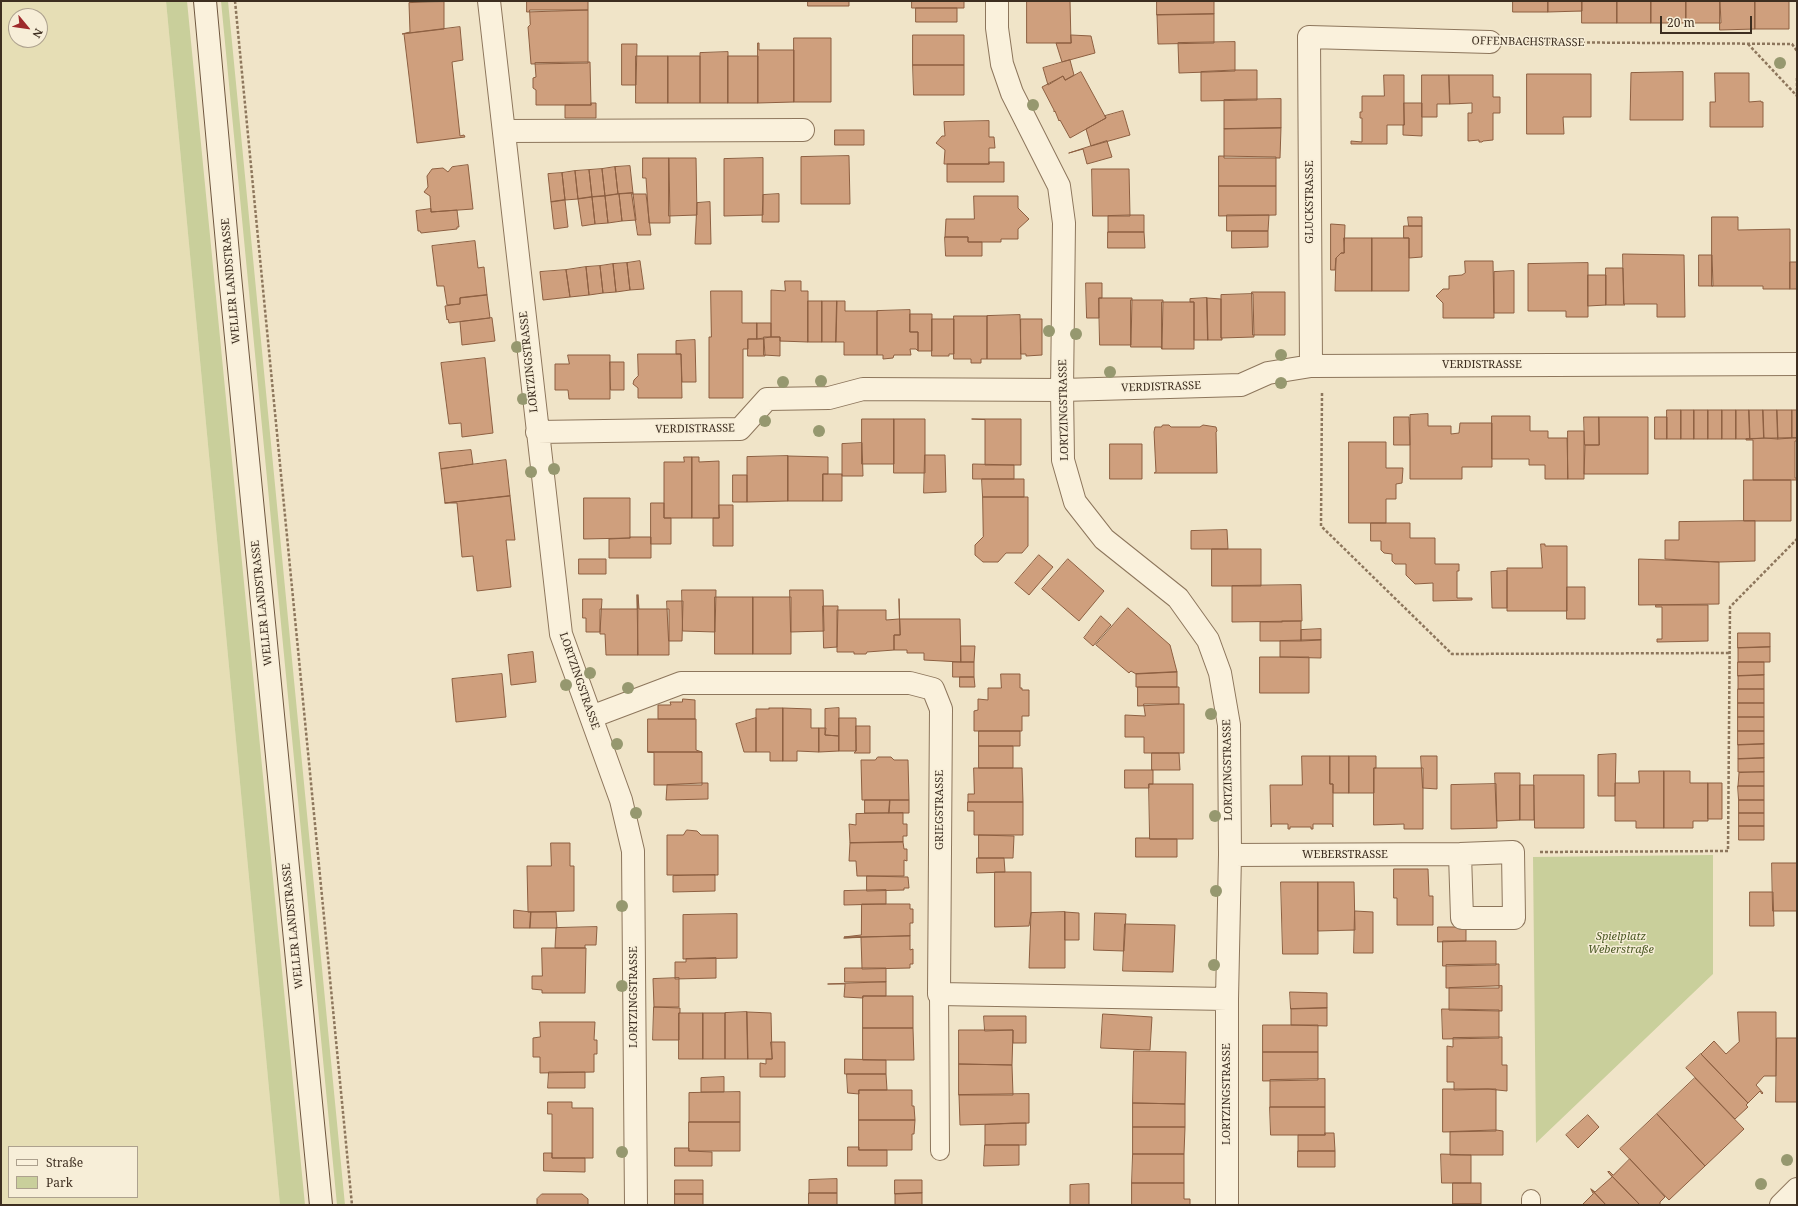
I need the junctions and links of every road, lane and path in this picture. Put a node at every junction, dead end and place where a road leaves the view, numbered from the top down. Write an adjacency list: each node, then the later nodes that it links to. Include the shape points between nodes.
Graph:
1 (205, 1): 27 (street, WELLER LANDSTRASSE)
2 (235, 1): 28 (path)
3 (489, 1): 12 (street, LORTZINGSTRASSE)
4 (997, 1): 15 (street, LORTZINGSTRASSE, via 997,28 1002,64 1012,93 1059,186 1064,223)
5 (1309, 37): 6 (street, OFFENBACHSTRASSE); 14 (street, GLUCKSTRASSE)
6 (1490, 42): 7 (path, OFFENBACHSTRASSE)
7 (1747, 44): 8 (path, OFFENBACHSTRASSE, via 1792,44); 10 (path)
8 (1797, 51)
9 (1797, 78): 10 (path)
10 (1797, 96)
11 (803, 130): 12 (street)
12 (504, 131): 16 (street, LORTZINGSTRASSE)
13 (1797, 364): 14 (street, VERDISTRASSE)
14 (1317, 366): 15 (street, VERDISTRASSE, via 1268,373 1241,385); 18 (path, via 1321,526 1452,654)
15 (1062, 390): 16 (street, VERDISTRASSE, via 863,389 829,398 767,399 740,429); 22 (street, LORTZINGSTRASSE, via 1063,460 1075,502 1104,539 1178,598 1208,640 1218,667 1229,725)
16 (537, 432): 19 (street, LORTZINGSTRASSE, via 561,634)
17 (1797, 539): 18 (path, via 1730,607)
18 (1730, 652): 20 (path, via 1728,851)
19 (591, 717): 23 (street, GRIEGSTRASSE, via 681,684 910,683 933,689 941,709); 29 (street, LORTZINGSTRASSE, via 621,800 633,851)
20 (1513, 852): 21 (street, WEBERSTRASSE); 21 (street, via 1514,918 1462,918)
21 (1460, 854): 22 (street, WEBERSTRASSE)
22 (1230, 855): 24 (street, LORTZINGSTRASSE)
23 (939, 994): 24 (street); 25 (lane)
24 (1227, 999): 30 (street, LORTZINGSTRASSE)
25 (940, 1152)
26 (1797, 1189): 31 (street)
27 (321, 1205)
28 (352, 1205)
29 (636, 1205)
30 (1227, 1205)
31 (1780, 1205)

